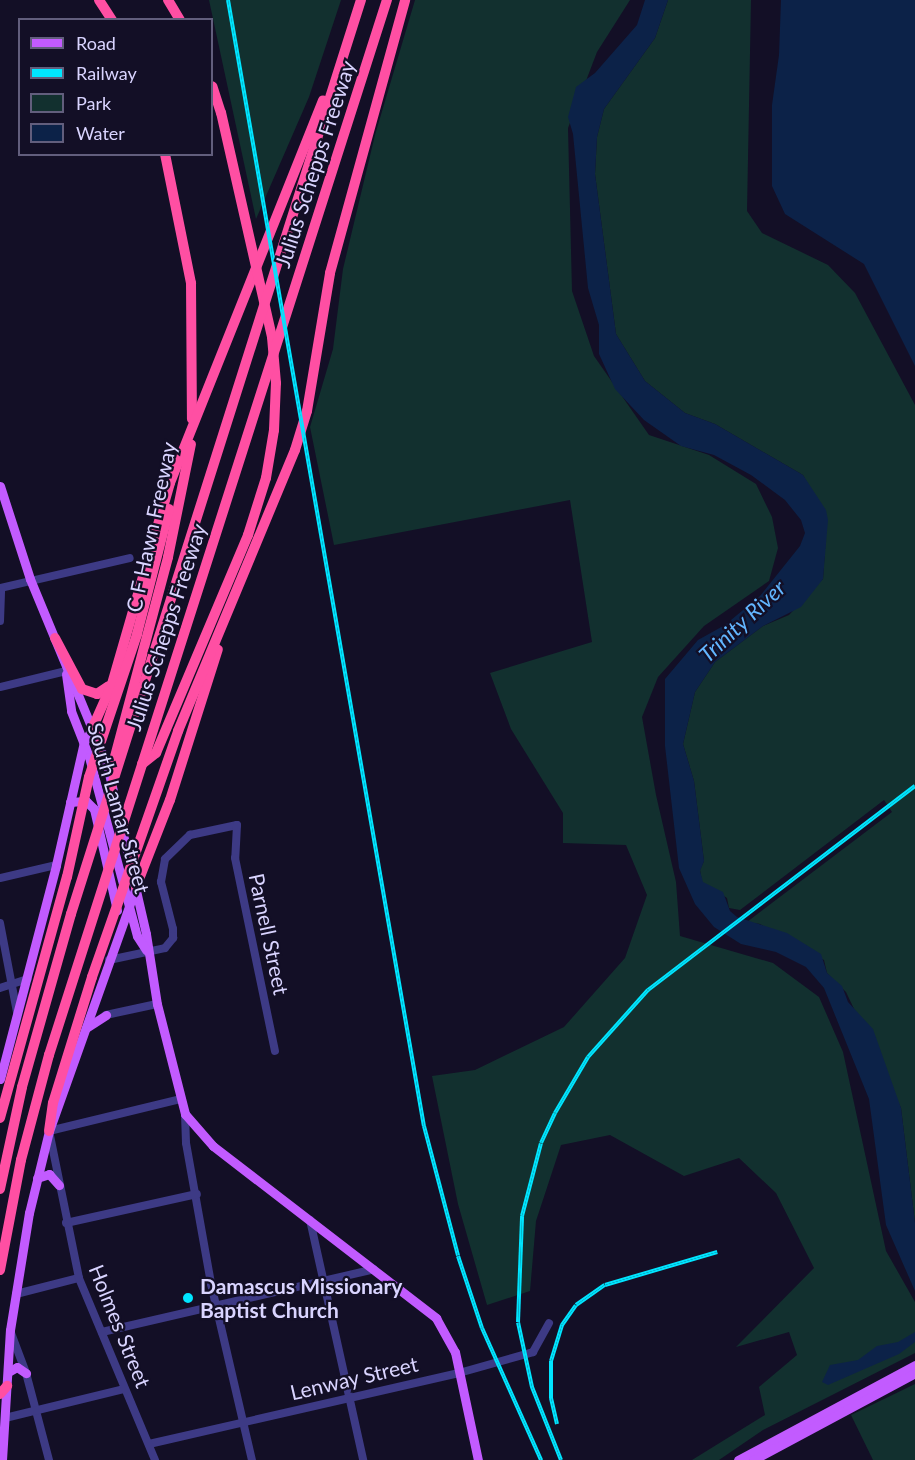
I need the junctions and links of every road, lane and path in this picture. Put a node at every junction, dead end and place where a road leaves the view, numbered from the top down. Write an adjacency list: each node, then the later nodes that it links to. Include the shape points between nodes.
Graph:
1 (99, 0): 6 (highway)
2 (168, 0): 7 (highway)
3 (361, 0): 8 (highway, Julius Schepps Freeway)
4 (387, 0): 26 (highway, Julius Schepps Freeway)
5 (405, 0): 15 (highway, via 330,273 307,411 295,450)
6 (111, 18)
7 (179, 18)
8 (352, 28): 11 (highway); 28 (highway, Julius Schepps Freeway)
9 (213, 89): 26 (highway, via 273,346 274,430 266,478 248,535 156,753)
10 (165, 156): 28 (highway, C F Hawn Freeway, via 188,255 194,380 188,465 117,738)
11 (186, 447): 20 (highway, via 146,563); 50 (highway, via 137,634 89,777)
12 (0, 487): 14 (main road, South Lamar Street)
13 (130, 558): 14 (street)
14 (30, 579): 16 (street); 18 (main road, South Lamar Street)
15 (238, 583): 32 (highway, via 179,772); 51 (highway, via 178,731 92,977 53,1104)
16 (0, 588): 17 (street)
17 (0, 621)
18 (55, 638): 19 (main road, South Lamar Street); 20 (highway, via 82,689 97,694)
19 (66, 672): 21 (street); 22 (main road, South Lamar Street); 23 (main road, South Lamar Street, via 69,704)
20 (112, 684): 22 (highway)
21 (0, 687)
22 (92, 729): 23 (main road, Julius Schepps Freeway); 27 (main road, South Lamar Street)
23 (84, 742): 24 (main road, South Lamar Street); 25 (main road, Julius Schepps Freeway)
24 (89, 757): 25 (main road); 27 (main road); 33 (main road, South Lamar Street)
25 (79, 763): 29 (main road, Julius Schepps Freeway)
26 (142, 764): 59 (highway, Julius Schepps Freeway, via 29,1128)
27 (107, 765): 32 (main road, South Lamar Street)
28 (108, 797): 54 (highway, Julius Schepps Freeway, via 34,1043)
29 (70, 802): 30 (main road, Julius Schepps Freeway); 35 (main road, via 86,801 94,809)
30 (56, 864): 31 (street); 38 (main road, Julius Schepps Freeway)
31 (0, 878)
32 (136, 887): 33 (main road); 36 (main road, South Lamar Street)
33 (129, 908): 35 (main road); 36 (main road, South Lamar Street)
34 (0, 923): 39 (street)
35 (122, 924): 37 (main road)
36 (147, 952): 37 (street); 41 (main road); 46 (street, Parnell Street, via 165,948 173,938 161,882 161,869 171,850 190,835 237,825 235,858)
37 (110, 960): 42 (main road)
38 (28, 979): 39 (street); 43 (main road, Julius Schepps Freeway)
39 (11, 984): 40 (street); 43 (street)
40 (0, 988)
41 (157, 1004): 44 (street); 48 (main road)
42 (93, 1010): 44 (main road); 45 (main road)
43 (17, 1013): 47 (main road, Julius Schepps Freeway)
44 (106, 1015): 45 (main road)
45 (86, 1028): 51 (main road)
46 (274, 1050)
47 (0, 1078)
48 (180, 1099): 49 (main road); 51 (street)
49 (185, 1114): 55 (street, via 186,1143); 56 (main road, via 213,1146)
50 (0, 1118)
51 (50, 1131): 52 (main road); 53 (street, Holmes Street)
52 (37, 1178): 53 (main road, via 49,1174); 62 (main road)
53 (59, 1185): 57 (street, Holmes Street)
54 (0, 1189)
55 (197, 1194): 57 (street); 63 (street)
56 (310, 1220): 58 (main road); 61 (street)
57 (66, 1223): 60 (street, Holmes Street)
58 (374, 1269): 61 (street); 70 (main road, via 436,1318 454,1352)
59 (0, 1270)
60 (78, 1278): 62 (street); 66 (street, Holmes Street)
61 (322, 1281): 63 (street); 74 (street)
62 (16, 1294): 65 (main road)
63 (216, 1305): 66 (street); 77 (street)
64 (549, 1323): 70 (street, Lenway Street, via 532,1352)
65 (10, 1330): 68 (main road); 69 (street)
66 (102, 1332): 72 (street, Holmes Street)
67 (915, 1365): 85 (main road)
68 (8, 1372): 69 (main road, via 17,1367); 73 (main road)
69 (26, 1373): 75 (street)
70 (459, 1373): 74 (street, Lenway Street); 84 (main road)
71 (915, 1373): 86 (main road)
72 (124, 1389): 75 (street); 78 (street, Holmes Street)
73 (3, 1390): 76 (main road)
74 (348, 1398): 77 (street, Lenway Street); 83 (street)
75 (38, 1412): 76 (street); 80 (street)
76 (5, 1418): 79 (main road)
77 (244, 1422): 78 (street, Lenway Street); 82 (street)
78 (149, 1444): 81 (street, Holmes Street)
79 (2, 1460)
80 (49, 1460)
81 (155, 1460)
82 (252, 1460)
83 (363, 1460)
84 (478, 1460)
85 (738, 1460)
86 (753, 1460)

